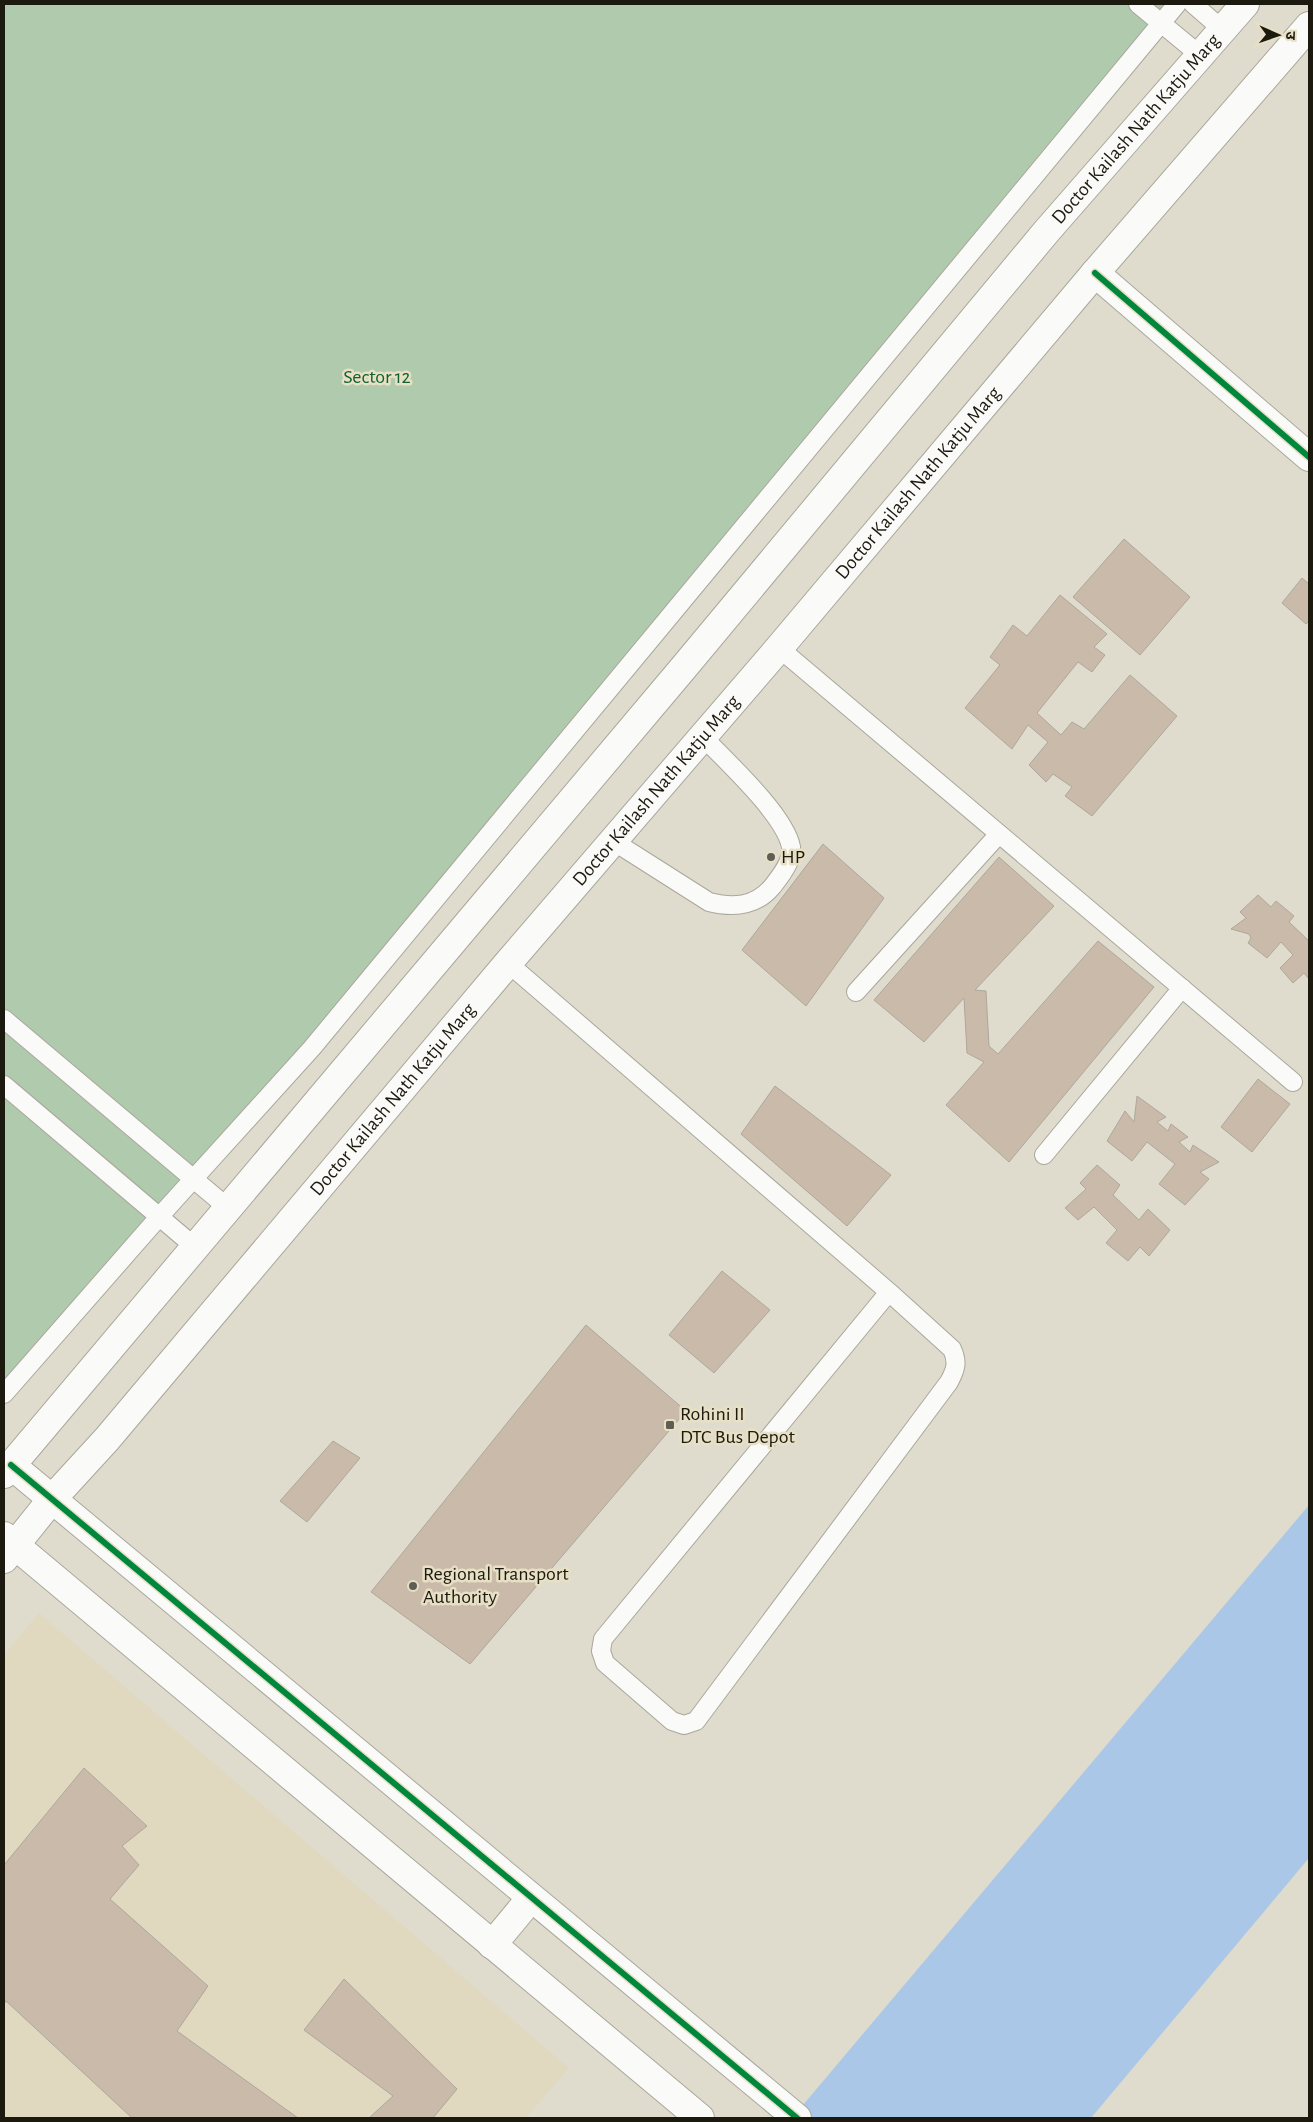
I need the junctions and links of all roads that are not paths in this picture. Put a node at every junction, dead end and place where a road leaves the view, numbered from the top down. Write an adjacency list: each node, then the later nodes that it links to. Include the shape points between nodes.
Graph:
1 (1138, 4): 5 (lane)
2 (1177, 4): 5 (lane)
3 (1193, 4): 7 (lane)
4 (1245, 4): 7 (main road, Doctor Kailash Nath Katju Marg)
5 (1160, 23): 8 (lane); 22 (lane, via 312,1048)
6 (1309, 26): 9 (main road, Doctor Kailash Nath Katju Marg)
7 (1223, 30): 8 (main road, Doctor Kailash Nath Katju Marg)
8 (1201, 56): 23 (main road, Doctor Kailash Nath Katju Marg, via 1046,232 686,666)
9 (1095, 273): 10 (main road); 11 (main road, Doctor Kailash Nath Katju Marg)
10 (1309, 456)
11 (779, 648): 12 (main road, Doctor Kailash Nath Katju Marg); 13 (lane)
12 (703, 737): 14 (main road, Doctor Kailash Nath Katju Marg); 14 (lane, via 775,814 791,847 789,861 766,894 752,903 724,906 709,902)
13 (999, 834): 16 (lane); 17 (lane)
14 (613, 841): 15 (main road, Doctor Kailash Nath Katju Marg)
15 (508, 963): 26 (lane); 29 (main road, Doctor Kailash Nath Katju Marg, via 107,1439)
16 (1182, 988): 19 (lane); 21 (lane)
17 (856, 992)
18 (4, 1019): 22 (lane)
19 (1293, 1082)
20 (4, 1085): 24 (lane)
21 (1044, 1155)
22 (194, 1179): 23 (lane); 24 (lane)
23 (228, 1208): 25 (main road, Doctor Kailash Nath Katju Marg)
24 (159, 1217): 25 (lane); 27 (lane)
25 (195, 1247): 28 (main road, Doctor Kailash Nath Katju Marg)
26 (890, 1292): 26 (lane, via 952,1349 957,1358 956,1371 696,1721 684,1725 672,1721 606,1663 601,1651 604,1639)
27 (4, 1394)
28 (7, 1470): 29 (main road)
29 (52, 1499): 30 (main road, Doctor Kailash Nath Katju Marg); 31 (main road)
30 (7, 1547): 32 (main road)
31 (531, 1898): 32 (main road); 34 (main road)
32 (492, 1944): 33 (main road)
33 (700, 2118)
34 (797, 2118)

